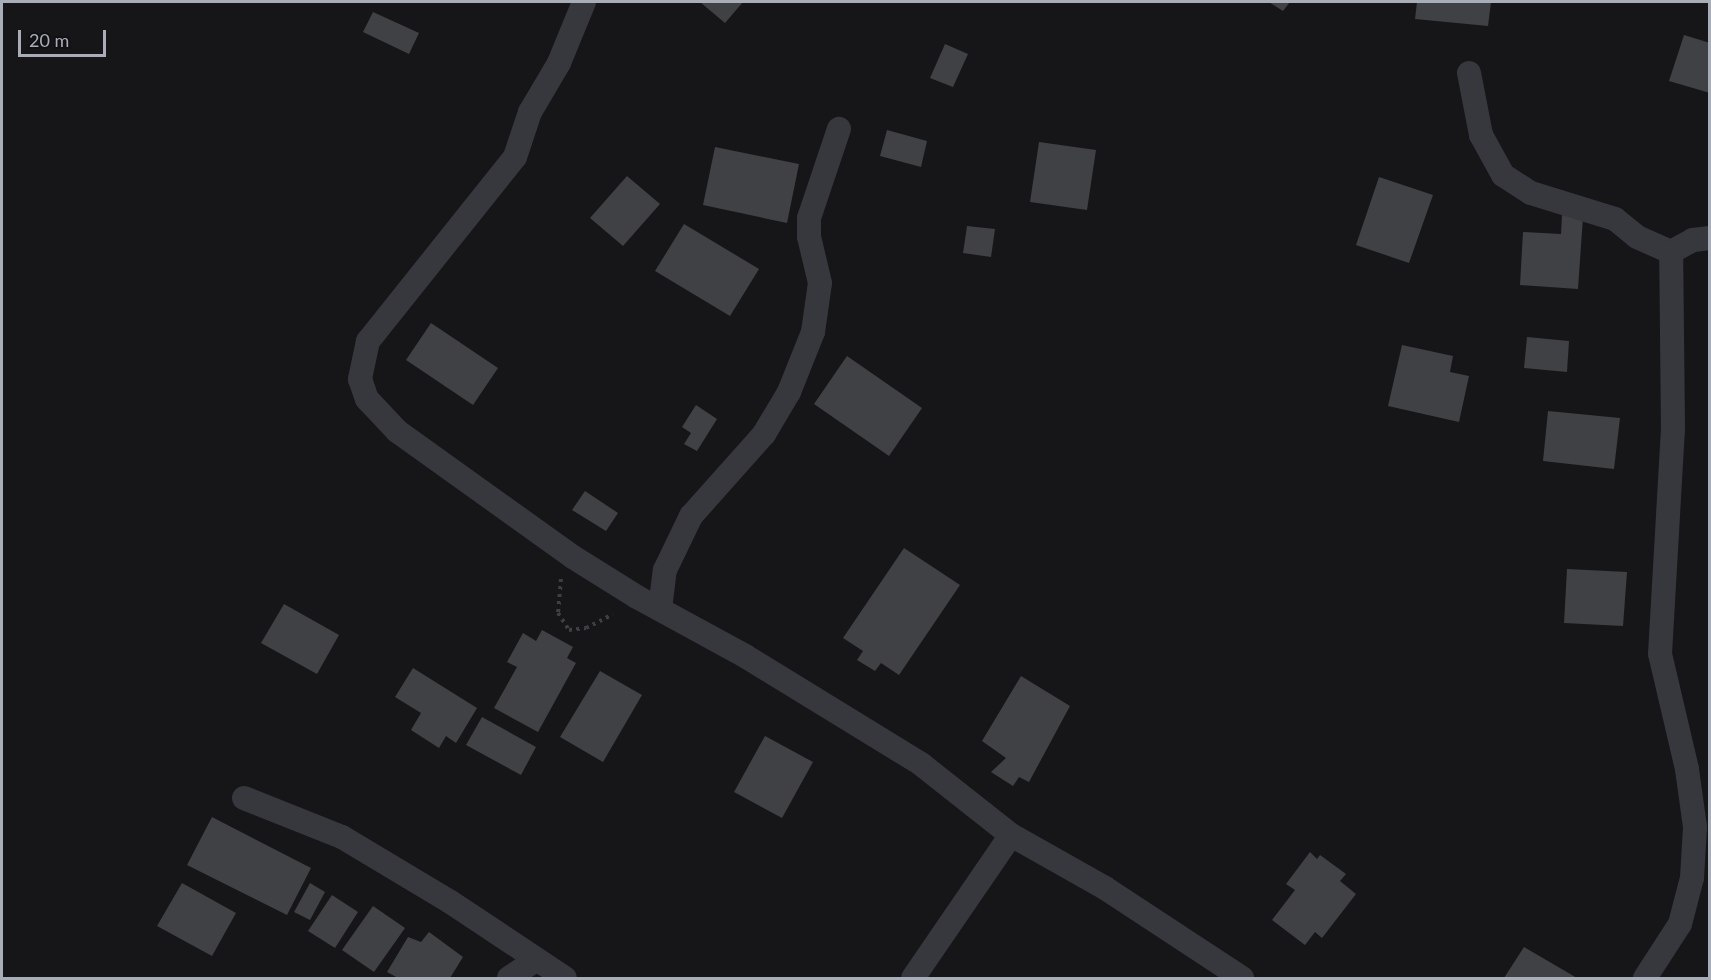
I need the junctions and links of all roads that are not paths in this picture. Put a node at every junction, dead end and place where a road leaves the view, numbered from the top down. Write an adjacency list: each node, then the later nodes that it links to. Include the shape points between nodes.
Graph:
1 (584, 2): 6 (street, via 559,63 530,112 515,157 379,324 368,341 360,379 367,399 397,431 573,557)
2 (1469, 73): 5 (street, via 1481,135 1503,175 1531,193 1615,219 1637,237)
3 (839, 129): 6 (street, via 809,218 809,237 820,283 813,332 789,392 764,434 691,516 664,570)
4 (1710, 238): 5 (street, via 1693,240)
5 (1671, 252): 14 (street, via 1673,429 1660,654 1687,768 1695,827 1692,878 1680,924)
6 (660, 609): 8 (street, via 921,764)
7 (244, 798): 9 (street, via 342,837)
8 (1011, 835): 12 (street); 13 (street, via 1105,888)
9 (536, 960): 10 (street); 11 (street)
10 (509, 978)
11 (565, 978)
12 (913, 978)
13 (1242, 978)
14 (1645, 978)

